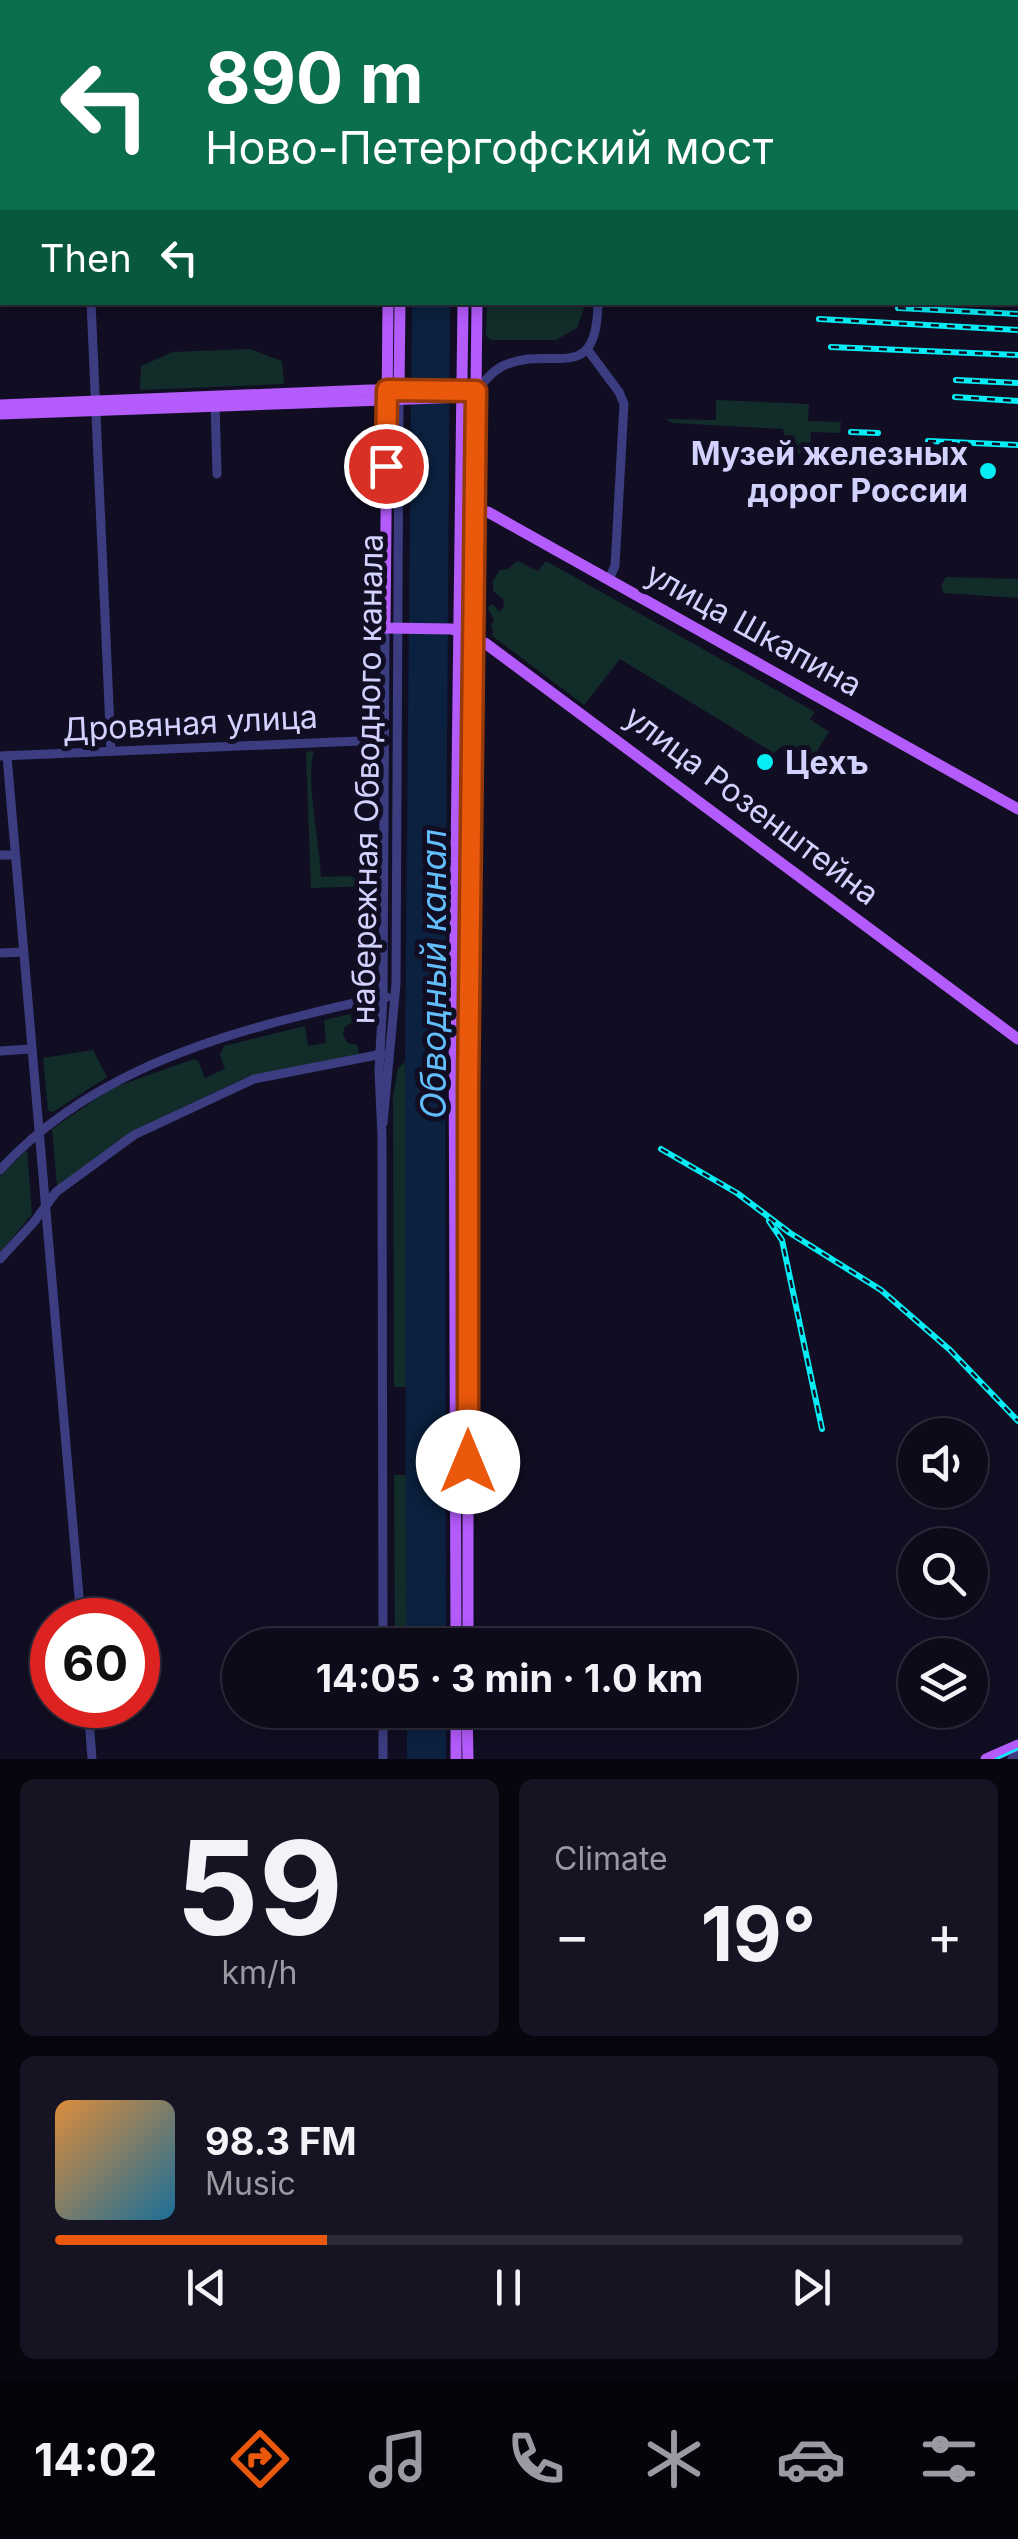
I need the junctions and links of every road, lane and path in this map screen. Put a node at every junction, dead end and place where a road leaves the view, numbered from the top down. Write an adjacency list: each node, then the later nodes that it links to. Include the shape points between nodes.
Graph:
1 (91, 305): 13 (street)
2 (388, 305): 9 (main road, набережная Обводного канала)
3 (400, 305): 9 (main road, набережная Обводного канала)
4 (463, 305): 10 (main road)
5 (478, 305): 8 (main road)
6 (598, 305): 7 (street, via 597,331)
7 (587, 350): 8 (street, via 562,360 501,366); 18 (street, via 622,398 624,415)
8 (476, 391): 10 (main road); 17 (main road)
9 (398, 395): 10 (main road); 11 (main road); 19 (main road, набережная Обводного канала)
10 (454, 395): 16 (main road)
11 (215, 401): 13 (main road); 15 (street)
12 (0, 405): 13 (main road)
13 (95, 406): 14 (main road); 23 (street)
14 (0, 414)
15 (216, 474)
16 (459, 512): 17 (main road, улица Шкапина); 20 (main road)
17 (474, 512): 18 (main road, улица Шкапина, via 488,512); 21 (main road)
18 (609, 579): 25 (main road, улица Шкапина)
19 (397, 628): 20 (main road); 22 (street, набережная Обводного канала); 30 (street, набережная Обводного канала)
20 (452, 629): 21 (main road, улица Розенштейна); 42 (main road)
21 (472, 637): 32 (main road, улица Розенштейна); 43 (main road)
22 (383, 740): 23 (street, Дровяная улица); 31 (street, набережная Обводного канала)
23 (110, 751): 24 (street, Дровяная улица)
24 (4, 756): 26 (street)
25 (1018, 809)
26 (15, 855): 27 (street); 28 (street)
27 (0, 856)
28 (23, 952): 29 (street); 33 (street)
29 (0, 953)
30 (395, 996): 31 (street); 35 (street, набережная Обводного канала)
31 (382, 998): 35 (street, набережная Обводного канала); 36 (street, via 202,1044 112,1083)
32 (1018, 1038)
33 (31, 1049): 34 (street); 36 (street)
34 (0, 1051)
35 (384, 1054): 38 (street, via 254,1079 134,1135); 41 (street, набережная Обводного канала)
36 (38, 1132): 37 (street); 38 (street)
37 (0, 1170)
38 (45, 1206): 39 (street); 40 (street)
39 (0, 1259)
40 (79, 1598)
41 (383, 1628)
42 (456, 1628)
43 (468, 1628)
44 (90, 1728): 49 (street)
45 (383, 1728): 50 (street)
46 (456, 1728): 51 (main road)
47 (468, 1728): 52 (main road)
48 (1018, 1745): 53 (main road)
49 (92, 1759)
50 (383, 1759)
51 (456, 1759)
52 (468, 1759)
53 (986, 1759)

